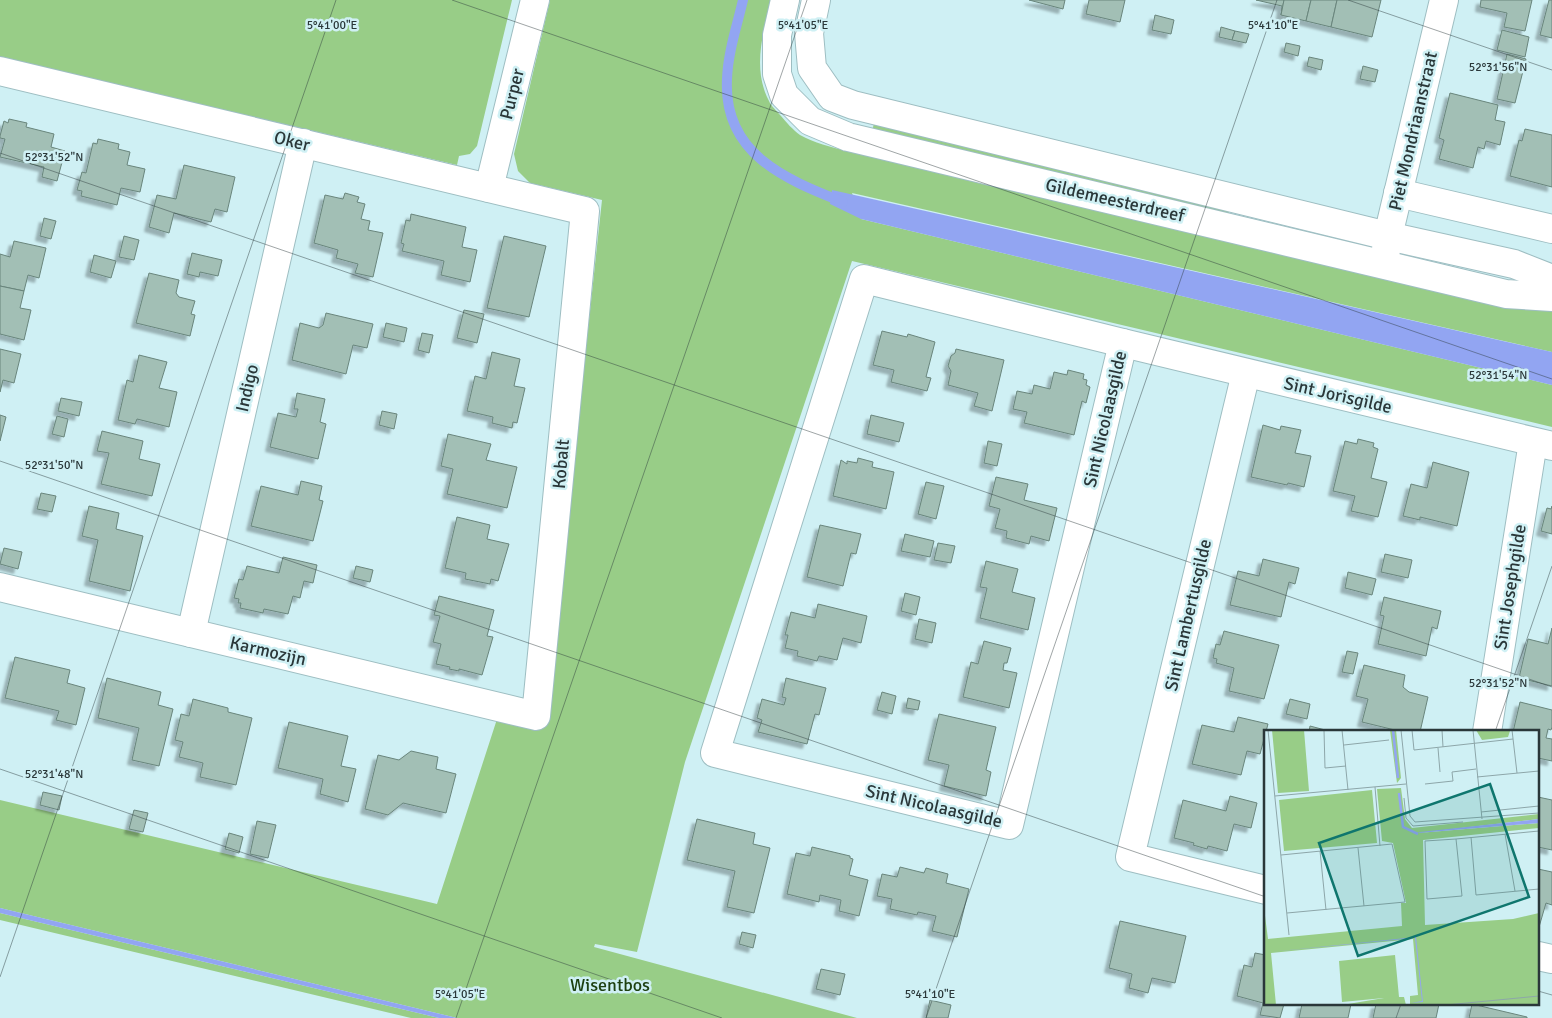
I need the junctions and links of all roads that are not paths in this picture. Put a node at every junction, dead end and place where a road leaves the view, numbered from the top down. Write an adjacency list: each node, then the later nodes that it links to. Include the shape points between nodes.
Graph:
1 (534, 0): 7 (street, Purper)
2 (785, 0): 12 (street, Gildemeesterdreef, via 778,35 777,74 784,95 810,121 848,137)
3 (816, 0): 11 (street, Gildemeesterdreef, via 809,33 812,68 832,97 853,105)
4 (1444, 0): 8 (street, Piet Mondriaanstraat)
5 (0, 71): 6 (street, Oker)
6 (303, 143): 7 (street, Oker); 19 (street, Indigo)
7 (489, 188): 9 (street, Oker)
8 (1398, 193): 10 (street); 11 (street, Piet Mondriaanstraat)
9 (585, 211): 20 (street, Kobalt)
10 (1552, 229)
11 (1388, 236): 12 (street, Piet Mondriaanstraat); 13 (street, Gildemeesterdreef, via 1514,264)
12 (1384, 263): 14 (street, Gildemeesterdreef, via 1506,294)
13 (1552, 278)
14 (1552, 297)
15 (1123, 343): 15 (street, Sint Nicolaasgilde, via 864,279 714,753 1009,825); 16 (street, Sint Jorisgilde)
16 (1246, 373): 17 (street, Sint Jorisgilde); 22 (street, Sint Lambertusgilde, via 1130,857)
17 (1542, 444): 21 (street, Sint Josephgilde)
18 (0, 587): 19 (street, Karmozijn)
19 (190, 633): 20 (street, Karmozijn)
20 (536, 716)
21 (1487, 730)
22 (1264, 890)

